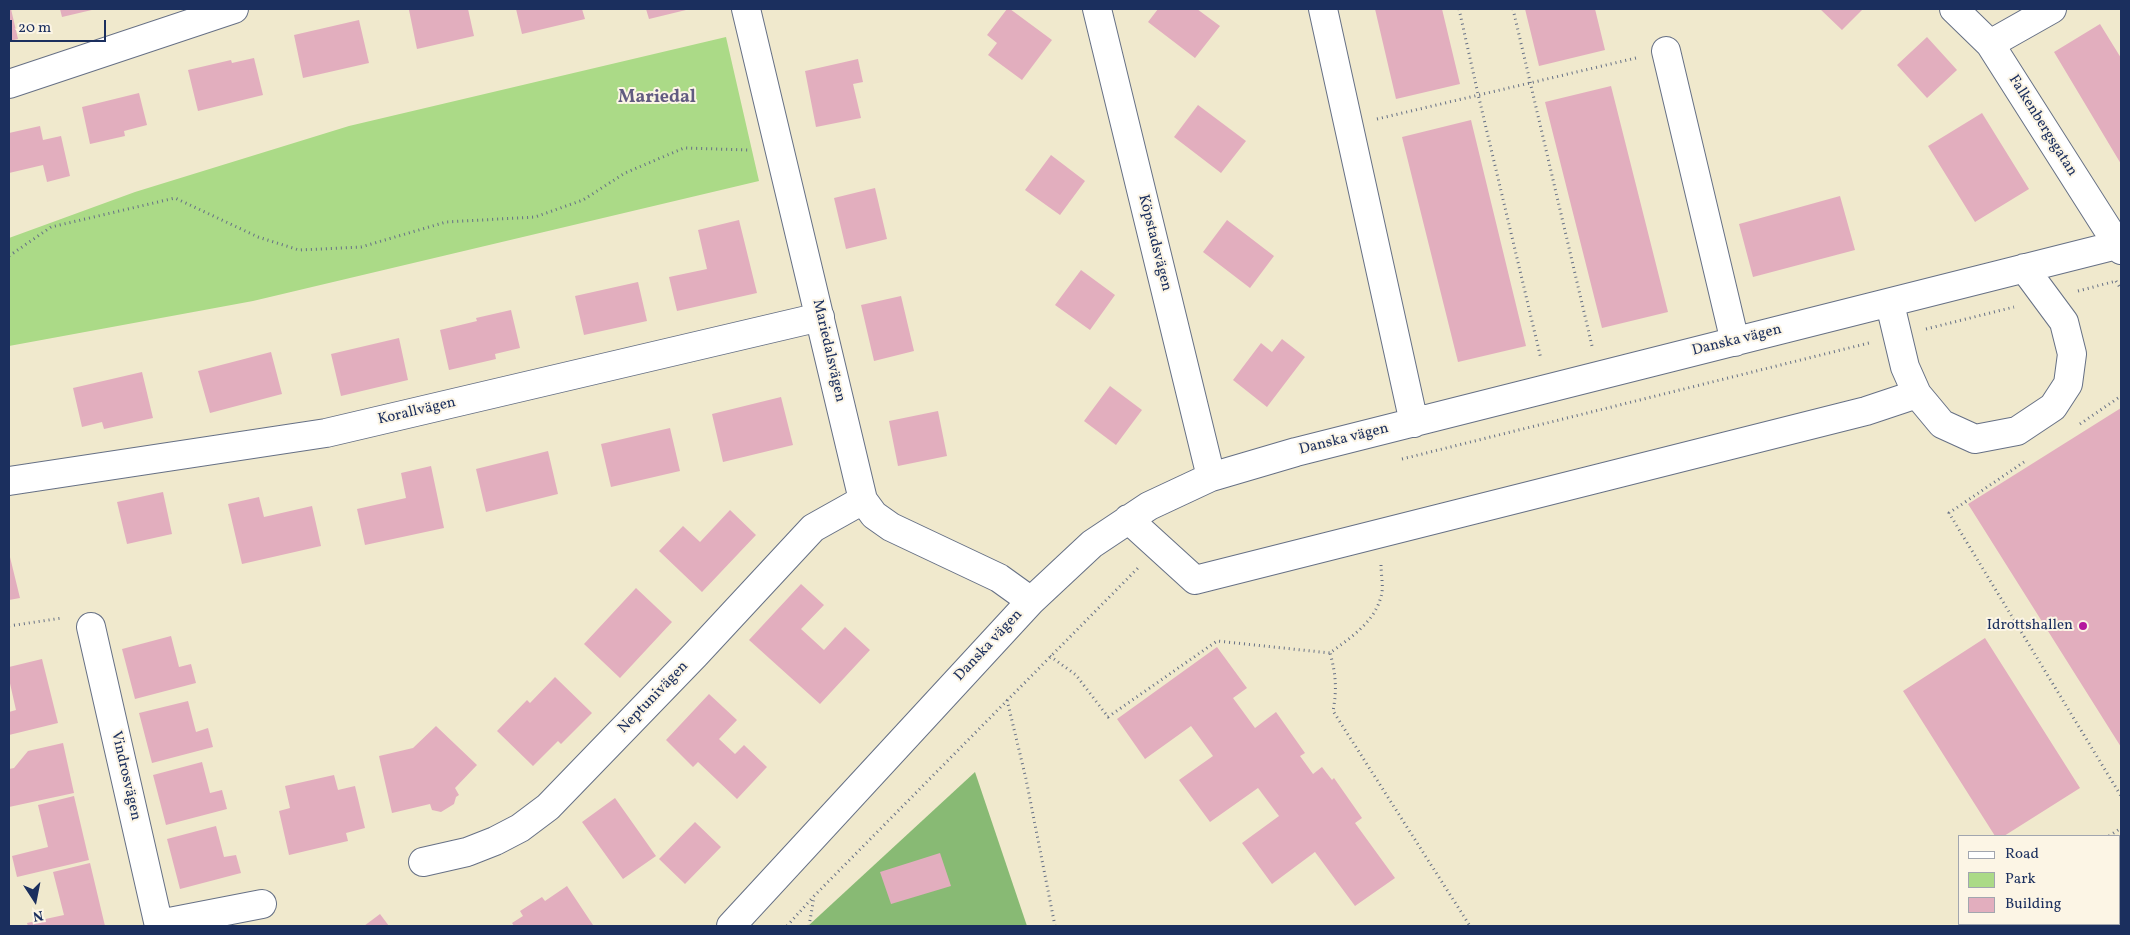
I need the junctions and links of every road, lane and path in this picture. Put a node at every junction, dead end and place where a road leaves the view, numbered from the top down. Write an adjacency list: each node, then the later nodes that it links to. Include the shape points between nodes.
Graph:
1 (234, 9): 12 (street)
2 (746, 9): 15 (street, Mariedalsvägen)
3 (1097, 9): 28 (street, Köpstadsvägen)
4 (1323, 9): 14 (street)
5 (1459, 9): 13 (path)
6 (1513, 9): 11 (path)
7 (1954, 9): 9 (street, Falkenbergsgatan)
8 (2052, 9): 9 (street)
9 (1990, 44): 16 (street, Falkenbergsgatan)
10 (1666, 51): 11 (path); 23 (street)
11 (1530, 82): 13 (path); 24 (path)
12 (9, 84)
13 (1478, 94): 14 (path); 25 (path)
14 (1350, 126): 27 (street)
15 (781, 155): 17 (path, via 734,149 684,148 625,173 583,200 535,217 446,222 361,247 299,250 258,237 175,198 51,227); 22 (street, Mariedalsvägen)
16 (2120, 246): 18 (street, Danska vägen)
17 (9, 256)
18 (2024, 268): 21 (street, Danska vägen); 26 (street, via 2064,322 2072,354 2068,384 2054,407 2017,431 1975,439 1942,424)
19 (2116, 281): 20 (path)
20 (2121, 289)
21 (1890, 304): 23 (street, Danska vägen); 26 (street, via 1905,367)
22 (820, 317): 29 (street, Korallvägen, via 326,433); 30 (street, Mariedalsvägen)
23 (1735, 342): 24 (street, Danska vägen)
24 (1599, 376): 25 (street, Danska vägen)
25 (1548, 389): 27 (street, Danska vägen)
26 (1917, 394): 33 (street, via 1866,412)
27 (1414, 423): 28 (street, Danska vägen)
28 (1211, 477): 32 (street, Danska vägen)
29 (9, 481)
30 (863, 500): 34 (street, Mariedalsvägen, via 874,515 891,527 999,578); 43 (street, Neptunivägen, via 813,528 695,656 548,807 520,828 495,841 467,852)
31 (1949, 513): 40 (path)
32 (1128, 519): 33 (street, via 1195,580); 34 (street, Danska vägen, via 1092,544)
33 (1379, 534): 37 (path, via 1382,592 1363,628)
34 (1031, 601): 47 (street, Danska vägen)
35 (9, 626): 36 (path, via 65,617)
36 (91, 627): 46 (street, Vindrosvägen)
37 (1330, 653): 38 (path, via 1217,641 1108,717 1076,675); 50 (path, via 1336,674 1333,711)
38 (1050, 656)
39 (1007, 700): 49 (path)
40 (2121, 796)
41 (2121, 828): 42 (path)
42 (2110, 835)
43 (423, 862)
44 (814, 896): 48 (path)
45 (262, 904): 46 (street, Vindrosvägen)
46 (159, 925)
47 (731, 926)
48 (809, 926)
49 (1055, 926)
50 (1470, 926)

